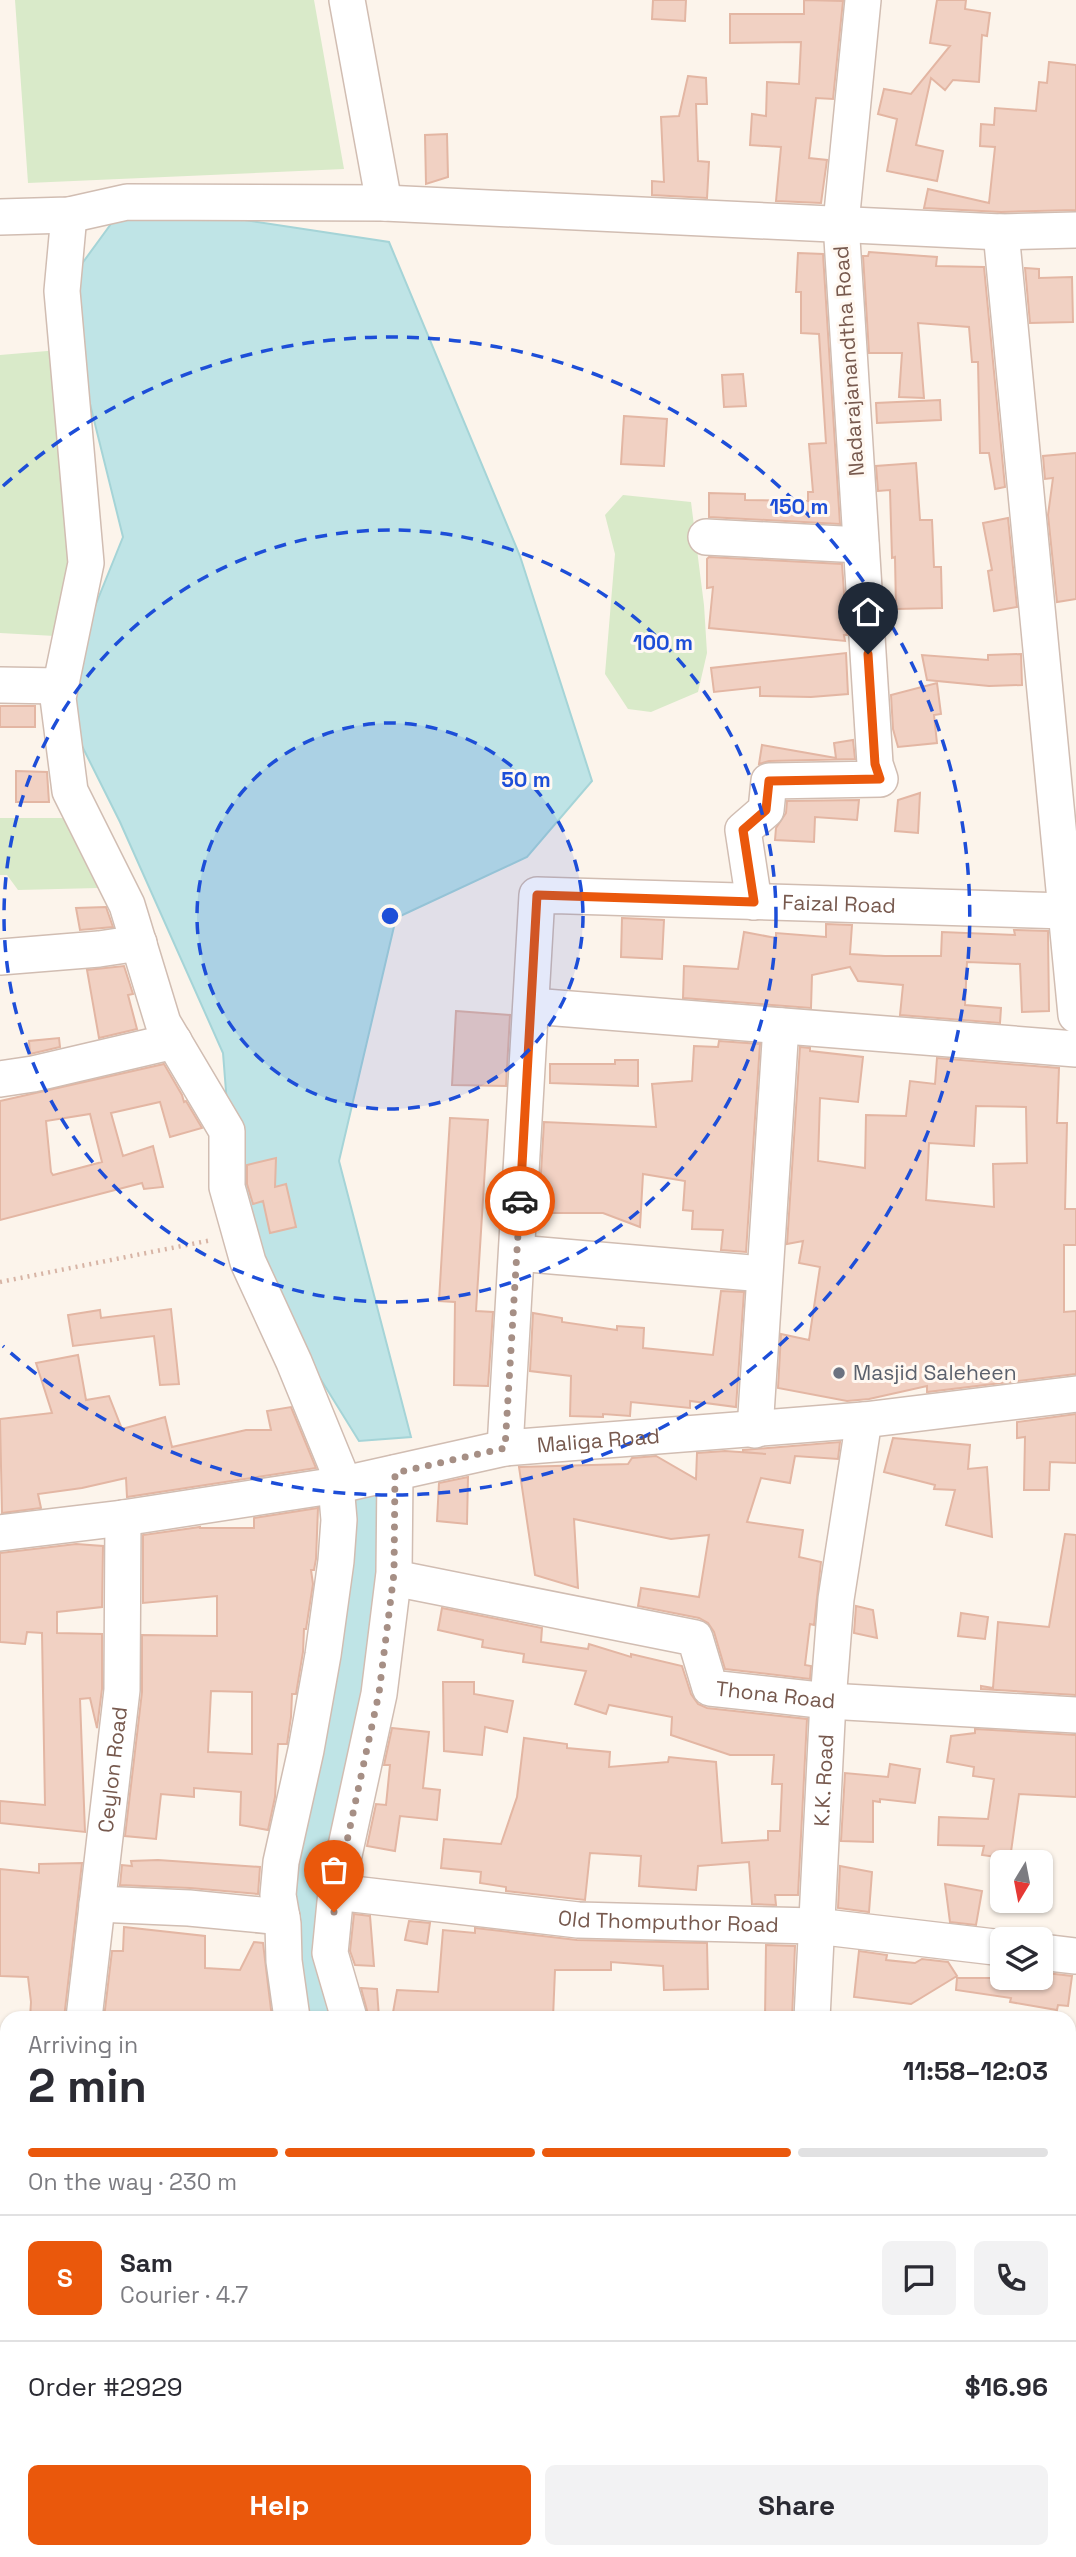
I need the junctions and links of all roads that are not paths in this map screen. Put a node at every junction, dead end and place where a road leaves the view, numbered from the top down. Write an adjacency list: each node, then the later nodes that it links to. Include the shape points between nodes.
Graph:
1 (347, 0): 3 (street)
2 (863, 0): 6 (street, Nadarajanandtha Road)
3 (384, 202): 4 (street, via 127,202); 6 (street)
4 (69, 215): 5 (street); 12 (street, via 62,292 86,564)
5 (0, 217)
6 (841, 223): 8 (street); 10 (street, Nadarajanandtha Road)
7 (1076, 230): 8 (street)
8 (1000, 232): 14 (street)
9 (706, 537): 10 (street)
10 (861, 545): 13 (street, Nadarajanandtha Road, via 875,764 880,779 769,781 766,810 743,830)
11 (0, 685): 12 (street)
12 (60, 687): 15 (street, via 70,791 127,905)
13 (754, 902): 14 (street, Faizal Road); 17 (street, Faizal Road, via 537,895)
14 (1066, 912): 18 (street)
15 (139, 943): 16 (street); 20 (street, via 163,1023)
16 (0, 957)
17 (532, 1006): 19 (street); 23 (street, Faizal Road)
18 (1076, 1015)
19 (781, 1026): 21 (street); 24 (street)
20 (174, 1041): 22 (street); 30 (street, via 227,1131 227,1187 248,1262 294,1362)
21 (1076, 1049)
22 (0, 1079)
23 (517, 1253): 24 (street); 28 (street, Faizal Road)
24 (764, 1274): 27 (street)
25 (1076, 1394): 26 (street, Maliga Road)
26 (864, 1420): 27 (street, Maliga Road); 34 (street, K.K. Road, via 836,1599)
27 (755, 1430): 28 (street, Maliga Road)
28 (505, 1448): 29 (street, Maliga Road)
29 (395, 1473): 30 (street, Maliga Road); 33 (street)
30 (340, 1484): 31 (street, Maliga Road); 38 (street, via 336,1561 310,1724 281,1862 278,1895)
31 (123, 1518): 32 (street, Maliga Road); 37 (street, Ceylon Road, via 122,1690)
32 (0, 1533)
33 (394, 1578): 34 (street, Thona Road, via 695,1638 710,1688); 36 (street, via 379,1693)
34 (828, 1701): 35 (street, Thona Road); 39 (street, K.K. Road)
35 (1076, 1715)
36 (336, 1892): 39 (street, Old Thomputhor Road, via 578,1920); 45 (street, via 330,1953)
37 (97, 1904): 38 (street); 43 (street, Ceylon Road)
38 (282, 1917): 44 (street)
39 (816, 1926): 40 (street, Old Thomputhor Road); 46 (street, K.K. Road)
40 (990, 1946)
41 (1053, 1953): 42 (street)
42 (1076, 1956)
43 (85, 2011)
44 (291, 2011)
45 (347, 2011)
46 (812, 2011)

